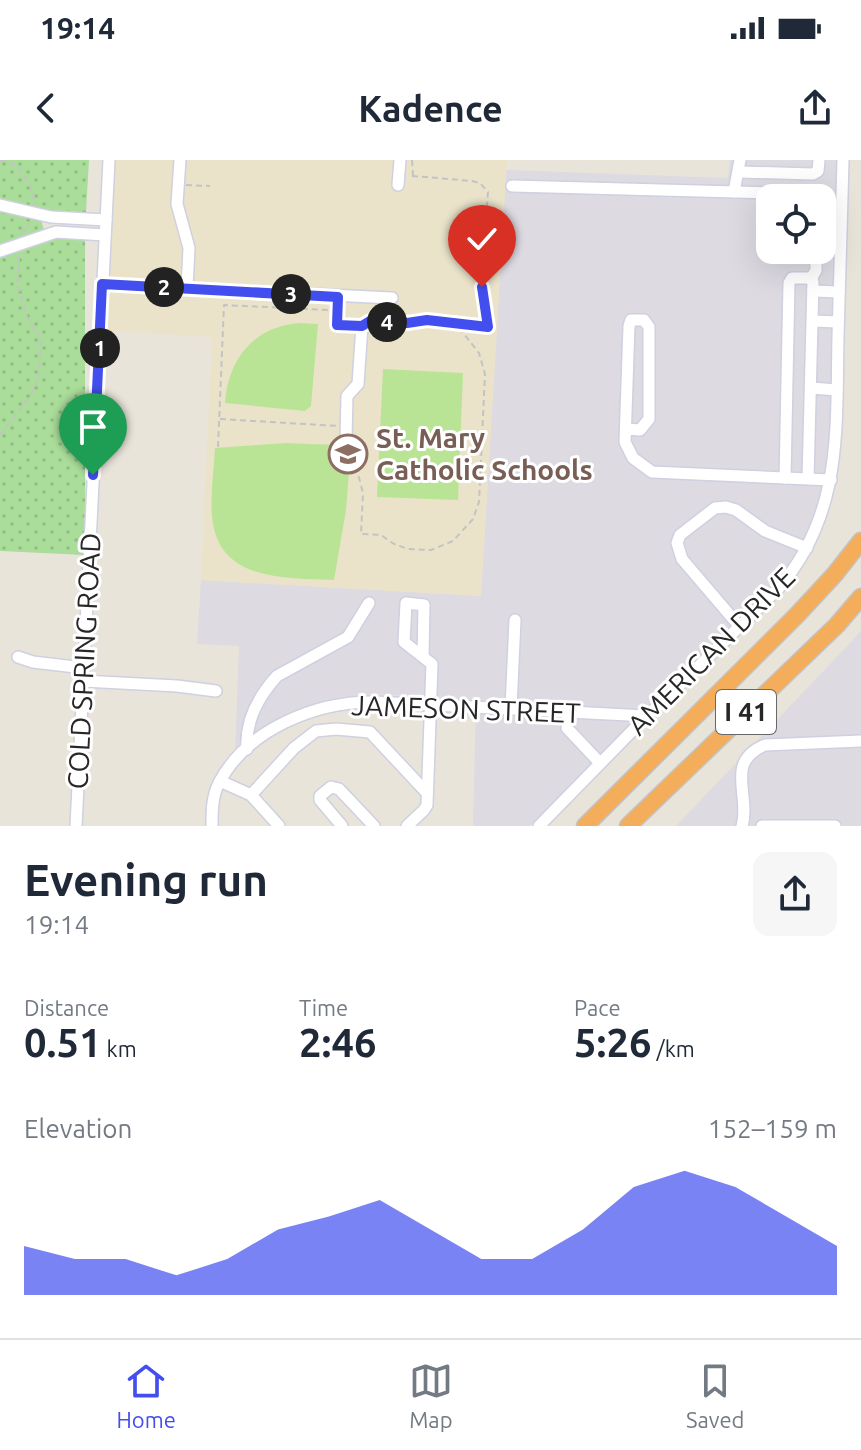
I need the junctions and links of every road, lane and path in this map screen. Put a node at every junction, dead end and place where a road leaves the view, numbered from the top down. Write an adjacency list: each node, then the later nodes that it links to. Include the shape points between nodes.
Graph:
1 (0, 160): 18 (path, via 14,164 33,191)
2 (109, 160): 19 (street, COLD SPRING ROAD)
3 (180, 160): 26 (street, via 177,204 189,248)
4 (400, 160): 10 (street)
5 (412, 160): 33 (path, via 412,177 472,181 488,192 481,278 488,327)
6 (819, 160): 8 (street, via 813,174)
7 (843, 160): 17 (street, AMERICAN DRIVE)
8 (739, 166): 13 (street)
9 (181, 185): 11 (path)
10 (398, 185)
11 (210, 186)
12 (512, 186): 13 (street)
13 (734, 192): 14 (street)
14 (756, 193)
15 (0, 205): 18 (street)
16 (836, 206): 17 (street)
17 (841, 206): 27 (street, AMERICAN DRIVE)
18 (33, 214): 19 (street); 21 (path)
19 (106, 220): 20 (street, COLD SPRING ROAD)
20 (105, 235): 21 (street, via 56,232); 24 (street, COLD SPRING ROAD)
21 (20, 243): 22 (street); 40 (path, via 18,287 41,341 38,379)
22 (0, 251)
23 (816, 264): 25 (street)
24 (102, 284): 26 (street); 53 (street, COLD SPRING ROAD)
25 (812, 285): 27 (street); 31 (street); 42 (street, via 792,278 789,283)
26 (187, 288): 28 (street)
27 (839, 292): 32 (street, AMERICAN DRIVE)
28 (338, 297): 29 (street); 34 (street, via 337,325)
29 (392, 298)
30 (327, 310): 37 (path, via 224,305)
31 (813, 321): 32 (street); 35 (street)
32 (838, 322): 36 (street, AMERICAN DRIVE)
33 (457, 325): 34 (path, via 427,320 370,321); 39 (path, via 479,353 485,374 479,502 460,536 419,550 381,535 361,534 363,493)
34 (362, 326): 39 (street, via 358,384 347,396)
35 (811, 388): 36 (street); 43 (street)
36 (837, 390): 44 (street, AMERICAN DRIVE)
37 (219, 419): 39 (path); 41 (path)
38 (626, 429): 38 (street, via 629,326 631,320 644,320 649,327 649,419 640,430); 42 (street, via 625,442 633,458 652,472)
39 (346, 433)
40 (0, 435)
41 (218, 447)
42 (785, 478): 43 (street)
43 (808, 479): 44 (street)
44 (831, 480): 46 (street, AMERICAN DRIVE)
45 (861, 541): 73 (highway, I 41, via 797,615)
46 (807, 548): 50 (street, AMERICAN DRIVE, via 787,579); 50 (street, via 726,507 715,508 680,535 682,559)
47 (861, 597): 74 (highway, I 41)
48 (369, 603): 61 (street, via 348,637 270,683 248,724)
49 (515, 620): 57 (street)
50 (740, 627): 59 (street, AMERICAN DRIVE)
51 (423, 656): 56 (street, via 432,664)
52 (18, 657): 53 (street)
53 (84, 668): 54 (street, COLD SPRING ROAD)
54 (83, 681): 55 (street); 66 (street, COLD SPRING ROAD)
55 (216, 691)
56 (431, 704): 57 (street, JAMESON STREET); 61 (street, JAMESON STREET, via 358,702 321,709 287,722); 64 (street)
57 (511, 708): 58 (street, JAMESON STREET)
58 (568, 711): 59 (street, JAMESON STREET); 62 (street, via 567,728)
59 (647, 716): 62 (street, AMERICAN DRIVE)
60 (861, 741): 75 (street, via 765,745 751,751 742,770)
61 (247, 749): 63 (street)
62 (600, 763): 72 (street, AMERICAN DRIVE)
63 (220, 781): 65 (street); 67 (street, via 213,797)
64 (427, 793): 65 (street, via 370,732 322,729 294,748); 71 (street, via 424,810)
65 (251, 795): 68 (street)
66 (76, 826)
67 (212, 826)
68 (279, 826)
69 (342, 826): 70 (street, via 320,800 334,786)
70 (374, 826)
71 (407, 826)
72 (539, 826)
73 (585, 826)
74 (628, 826)
75 (742, 826)
76 (762, 826): 77 (street)
77 (835, 826)

